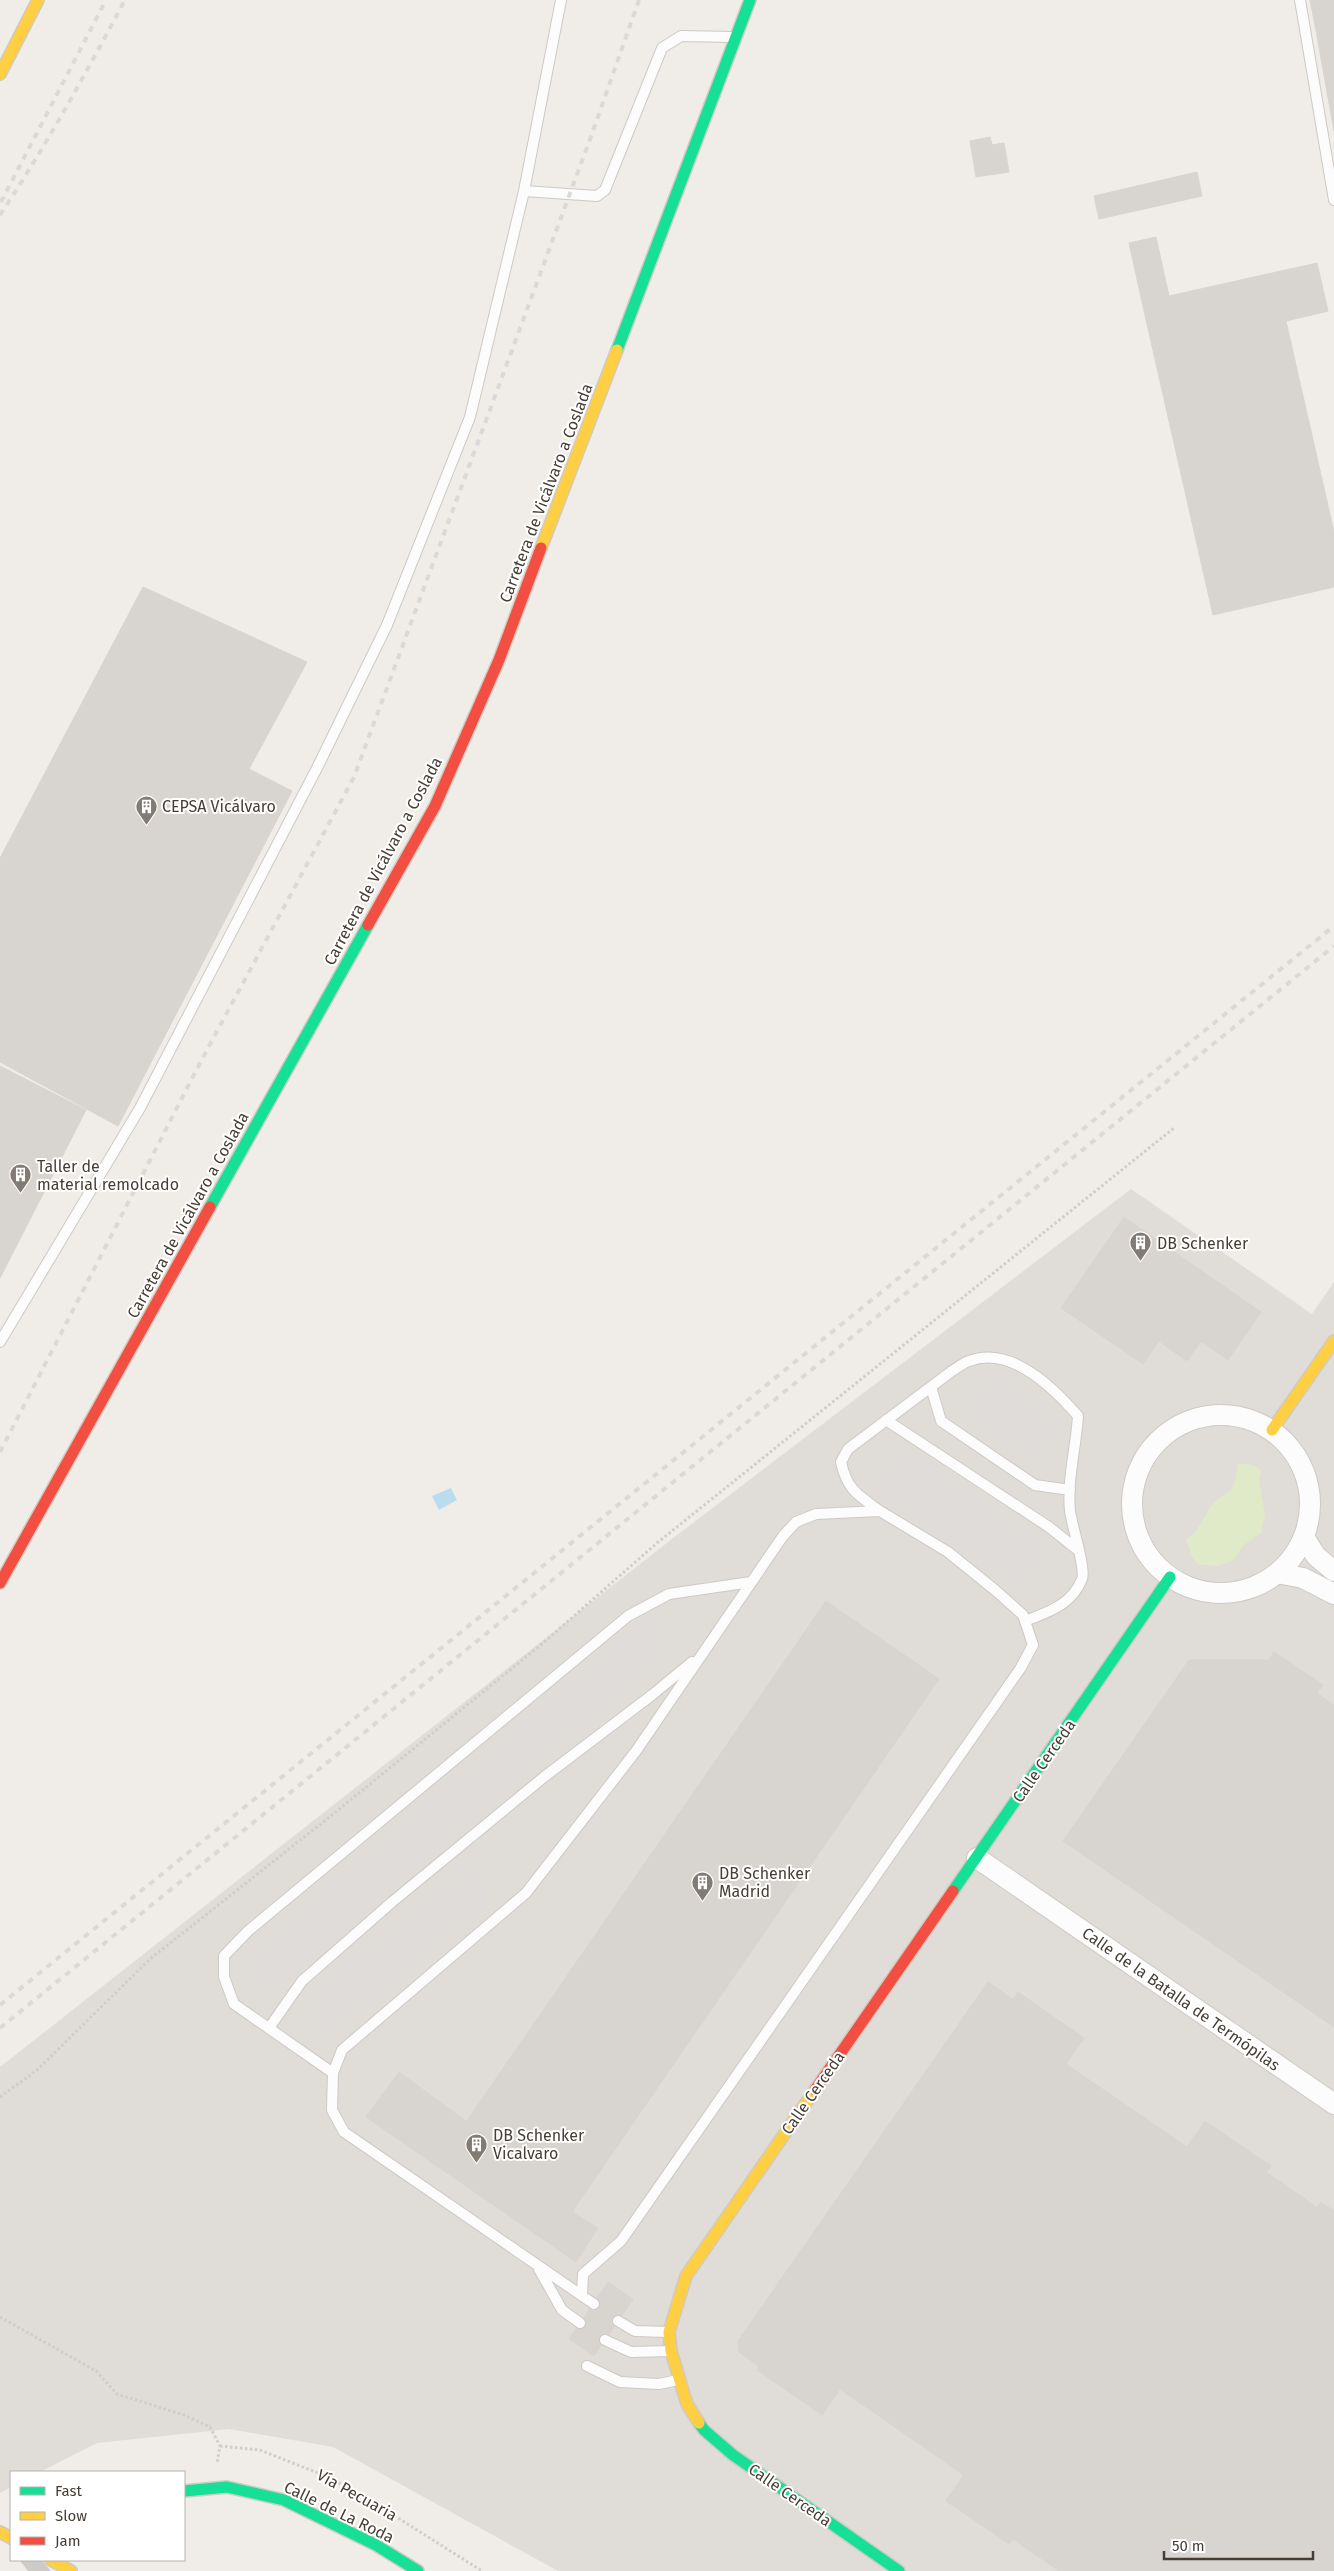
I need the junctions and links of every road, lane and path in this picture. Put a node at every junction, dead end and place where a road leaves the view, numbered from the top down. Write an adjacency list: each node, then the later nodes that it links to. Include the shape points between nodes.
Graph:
1 (38, 0): 6 (main road)
2 (562, 0): 7 (lane)
3 (750, 0): 5 (main road, Carretera de Vicálvaro a Coslada)
4 (1300, 0): 8 (lane)
5 (737, 37): 7 (lane, via 681,36 662,48 605,190 597,196); 23 (main road, Carretera de Vicálvaro a Coslada, via 499,660 435,806)
6 (0, 74)
7 (524, 191): 11 (lane, via 470,417 387,625 318,766 140,1108)
8 (1334, 200)
9 (1174, 1128): 30 (path, via 657,1543 542,1644 150,1959 36,2071)
10 (1334, 1341): 14 (main road)
11 (0, 1342)
12 (931, 1387): 13 (lane); 15 (lane, via 941,1420 1035,1485); 15 (lane, via 970,1361 995,1358 1006,1360 1032,1375 1078,1416)
13 (886, 1420): 16 (lane, via 848,1449 841,1462 845,1480 852,1491); 18 (lane, via 1049,1527)
14 (1272, 1430): 17 (street, via 1294,1452 1306,1478 1310,1508); 21 (street, via 1238,1416 1209,1415 1182,1423 1152,1445 1135,1478 1131,1496 1132,1515 1144,1550)
15 (1070, 1490): 18 (lane, via 1070,1512)
16 (880, 1512): 22 (lane, via 825,1512 796,1522); 25 (lane, via 948,1552 1023,1615)
17 (1304, 1538): 19 (street, via 1316,1556); 20 (street)
18 (1078, 1550): 25 (lane, via 1083,1577 1076,1591 1060,1607)
19 (1334, 1571)
20 (1277, 1573): 21 (street, via 1261,1584 1224,1593 1205,1592); 24 (street, via 1303,1578)
21 (1170, 1577): 27 (main road, Calle Cerceda)
22 (751, 1582): 26 (lane); 28 (lane, via 669,1594 628,1616 248,1931 224,1956 224,1977 234,2004)
23 (0, 1583)
24 (1334, 1594)
25 (1025, 1621): 33 (lane, via 1033,1645 1020,1668 621,2241 584,2274)
26 (702, 1653): 28 (lane, via 544,1777 377,1915 302,1982); 29 (lane, via 636,1750 526,1892 365,2028 342,2050)
27 (977, 1858): 31 (street, Calle de la Batalla de Termópilas); 38 (main road, Calle Cerceda, via 686,2276)
28 (269, 2028): 29 (lane)
29 (334, 2073): 32 (lane, via 332,2110 344,2132)
30 (0, 2097)
31 (1334, 2104)
32 (538, 2266): 33 (lane); 37 (lane, via 562,2310)
33 (582, 2296): 34 (lane)
34 (594, 2304)
35 (0, 2317): 43 (path, via 96,2371 117,2394 184,2415 210,2427)
36 (618, 2321): 38 (lane, via 635,2331)
37 (580, 2323)
38 (669, 2332): 40 (main road, Calle Cerceda)
39 (605, 2340): 40 (lane, via 631,2352)
40 (671, 2351): 42 (main road, Calle Cerceda)
41 (587, 2366): 42 (lane, via 620,2382 658,2384)
42 (679, 2380): 50 (main road, Calle Cerceda, via 687,2404 704,2430 733,2455)
43 (220, 2446): 44 (path, via 216,2468); 49 (path, Vía Pecuaria, via 260,2450 328,2477 368,2498)
44 (227, 2487): 45 (main road, Calle de La Roda); 48 (main road, Calle de La Roda, via 284,2500 376,2545)
45 (185, 2491)
46 (52, 2561): 47 (main road)
47 (71, 2571)
48 (418, 2571)
49 (482, 2571)
50 (899, 2571)

